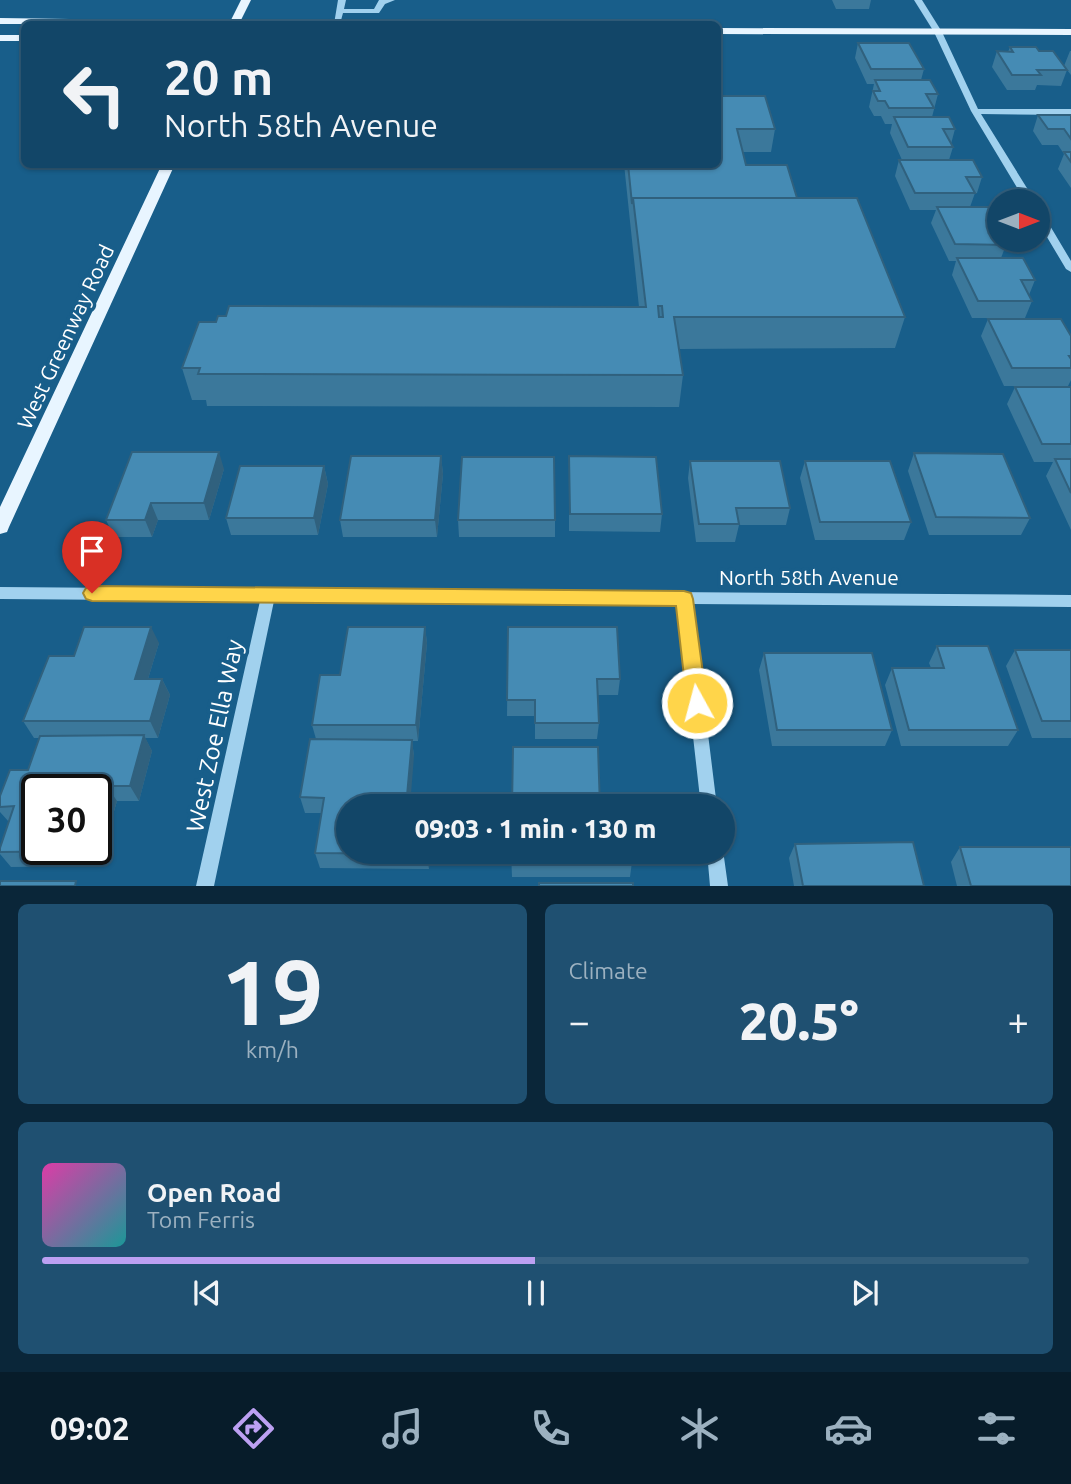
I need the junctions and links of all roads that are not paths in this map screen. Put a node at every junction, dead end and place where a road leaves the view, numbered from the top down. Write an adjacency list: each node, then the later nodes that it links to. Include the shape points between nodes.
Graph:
1 (246, 0): 9 (main road)
2 (342, 0): 6 (street)
3 (366, 0): 7 (street)
4 (391, 0): 7 (street, via 382,2 376,11)
5 (918, 0): 12 (street)
6 (340, 11): 7 (street); 10 (street)
7 (363, 11)
8 (5, 21): 14 (main road)
9 (236, 21)
10 (338, 21)
11 (721, 31): 12 (main road)
12 (938, 32): 13 (main road); 16 (street)
13 (1071, 32)
14 (0, 36): 15 (main road)
15 (21, 38)
16 (975, 111): 17 (street); 19 (street)
17 (1071, 112)
18 (168, 168): 22 (main road, West Greenway Road)
19 (1023, 189)
20 (1050, 234): 21 (street)
21 (1071, 269)
22 (0, 527)
23 (0, 593): 24 (street, North 58th Avenue)
24 (268, 595): 25 (street, North 58th Avenue); 29 (street, West Zoe Ella Way)
25 (684, 599): 26 (street, North 58th Avenue); 27 (street)
26 (1071, 601)
27 (707, 794)
28 (716, 864): 30 (street)
29 (205, 886)
30 (719, 886)

